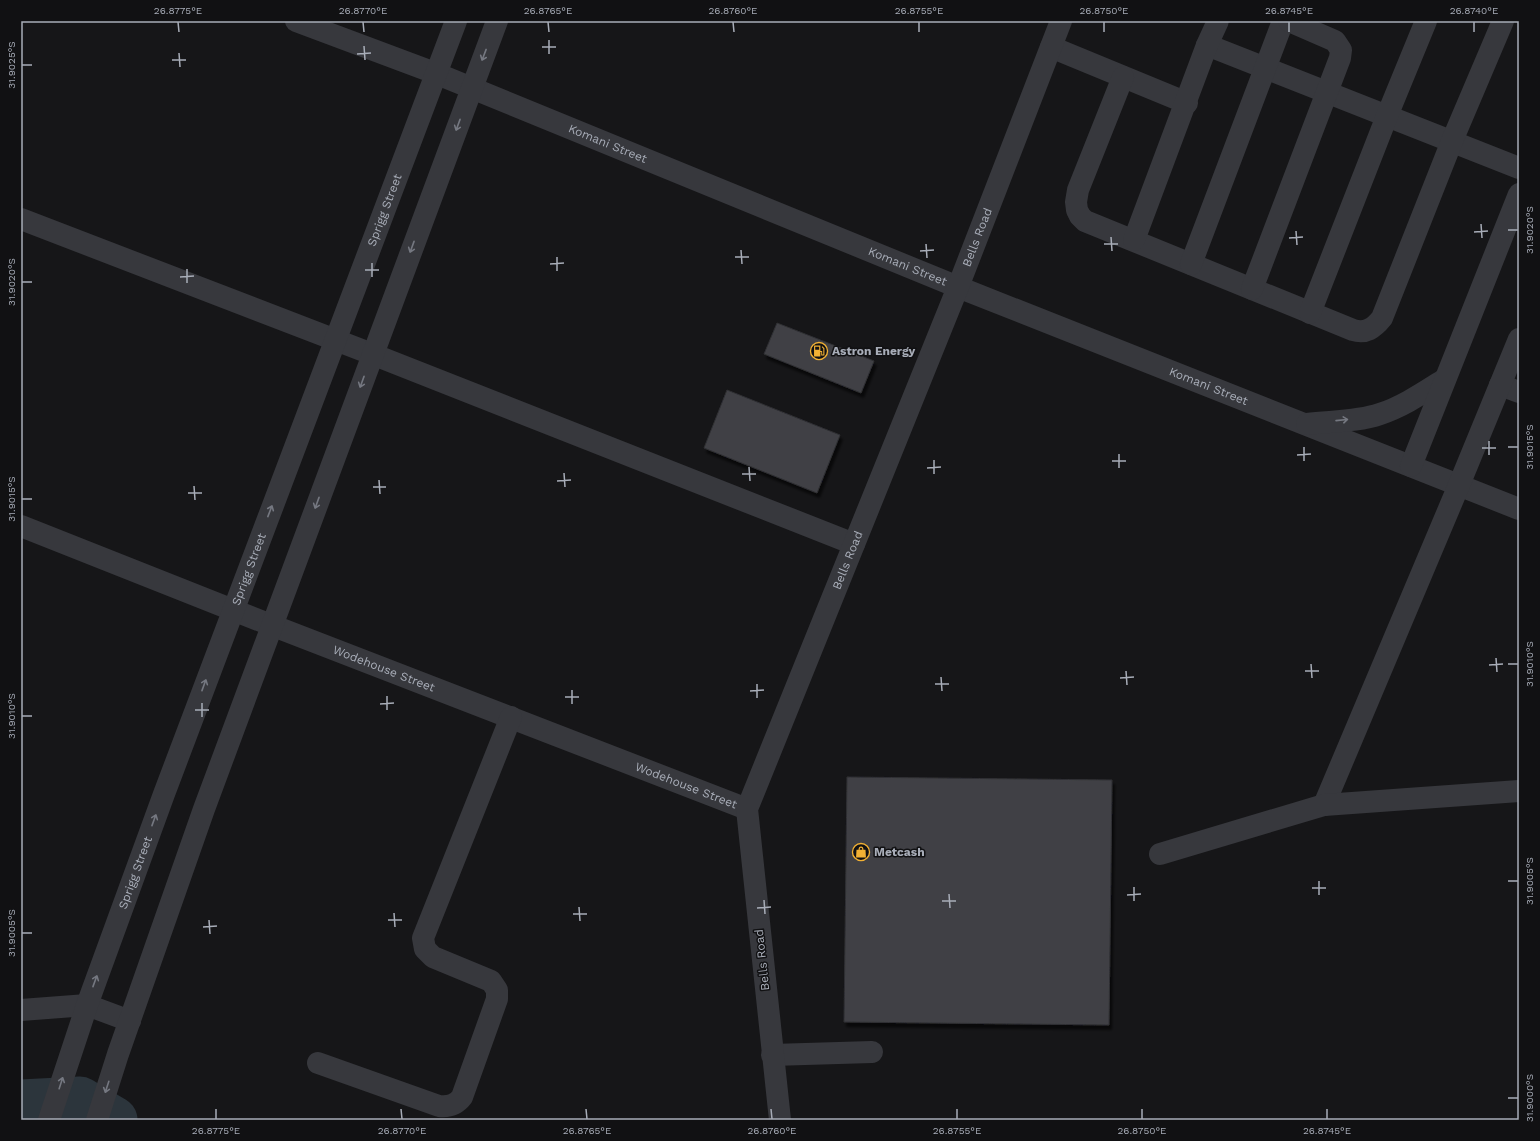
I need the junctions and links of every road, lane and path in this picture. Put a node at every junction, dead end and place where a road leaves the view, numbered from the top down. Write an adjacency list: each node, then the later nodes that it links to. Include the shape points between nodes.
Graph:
1 (296, 21): 13 (street, Komani Street)
2 (456, 21): 13 (street, Sprigg Street)
3 (497, 21): 15 (street, one-way to 15)
4 (1061, 21): 11 (street, Bells Road)
5 (1218, 21): 10 (street)
6 (1283, 21): 12 (street)
7 (1289, 21): 16 (street, via 1338,43 1341,50 1340,58)
8 (1426, 21): 18 (street)
9 (1503, 21): 19 (street)
10 (1208, 45): 12 (street); 17 (street)
11 (1051, 47): 14 (street); 25 (street, Bells Road)
12 (1264, 67): 16 (street); 24 (street)
13 (435, 73): 15 (street, Komani Street); 29 (street, Sprigg Street)
14 (1123, 77): 17 (street); 23 (street, via 1078,190 1076,202 1080,216 1085,221)
15 (471, 88): 25 (street, Komani Street); 30 (street, one-way to 30)
16 (1328, 92): 18 (street); 26 (street)
17 (1186, 103): 23 (street)
18 (1387, 116): 19 (street); 27 (street)
19 (1452, 141): 20 (street); 27 (street, via 1378,323 1369,330 1359,332)
20 (1519, 168)
21 (1519, 194): 31 (street)
22 (21, 219): 29 (street)
23 (1134, 240): 24 (street)
24 (1191, 264): 26 (street)
25 (958, 287): 33 (street, Komani Street); 38 (street, Bells Road)
26 (1252, 289): 27 (street)
27 (1310, 313)
28 (1519, 339): 32 (street)
29 (335, 340): 30 (street); 39 (street, Sprigg Street, one-way to 29)
30 (372, 354): 38 (street); 40 (street, one-way to 40)
31 (1445, 379): 33 (street, one-way to 31, via 1379,414 1413,400); 34 (street)
32 (1510, 389): 35 (street)
33 (1304, 424): 34 (street, Komani Street)
34 (1411, 466): 35 (street, Komani Street)
35 (1459, 486): 36 (street, Komani Street); 43 (street)
36 (1519, 509)
37 (21, 526): 39 (street, Wodehouse Street)
38 (854, 544): 44 (street, Bells Road)
39 (232, 610): 40 (street, Wodehouse Street); 46 (street, Sprigg Street, one-way to 39)
40 (271, 625): 41 (street, Wodehouse Street); 48 (street)
41 (511, 717): 44 (street, Wodehouse Street); 51 (street, via 423,938 425,949 433,958 491,981 497,990 497,999 462,1097 450,1106 439,1106)
42 (1519, 791): 43 (street)
43 (1324, 805): 45 (street)
44 (747, 808): 50 (street, Bells Road)
45 (1160, 854)
46 (87, 1005): 47 (street); 48 (street); 52 (street, Sprigg Street, one-way to 46)
47 (21, 1010)
48 (130, 1022): 53 (street, one-way to 53)
49 (872, 1052): 50 (street)
50 (772, 1055): 54 (street, Bells Road)
51 (318, 1063)
52 (49, 1120)
53 (97, 1120)
54 (780, 1120)

